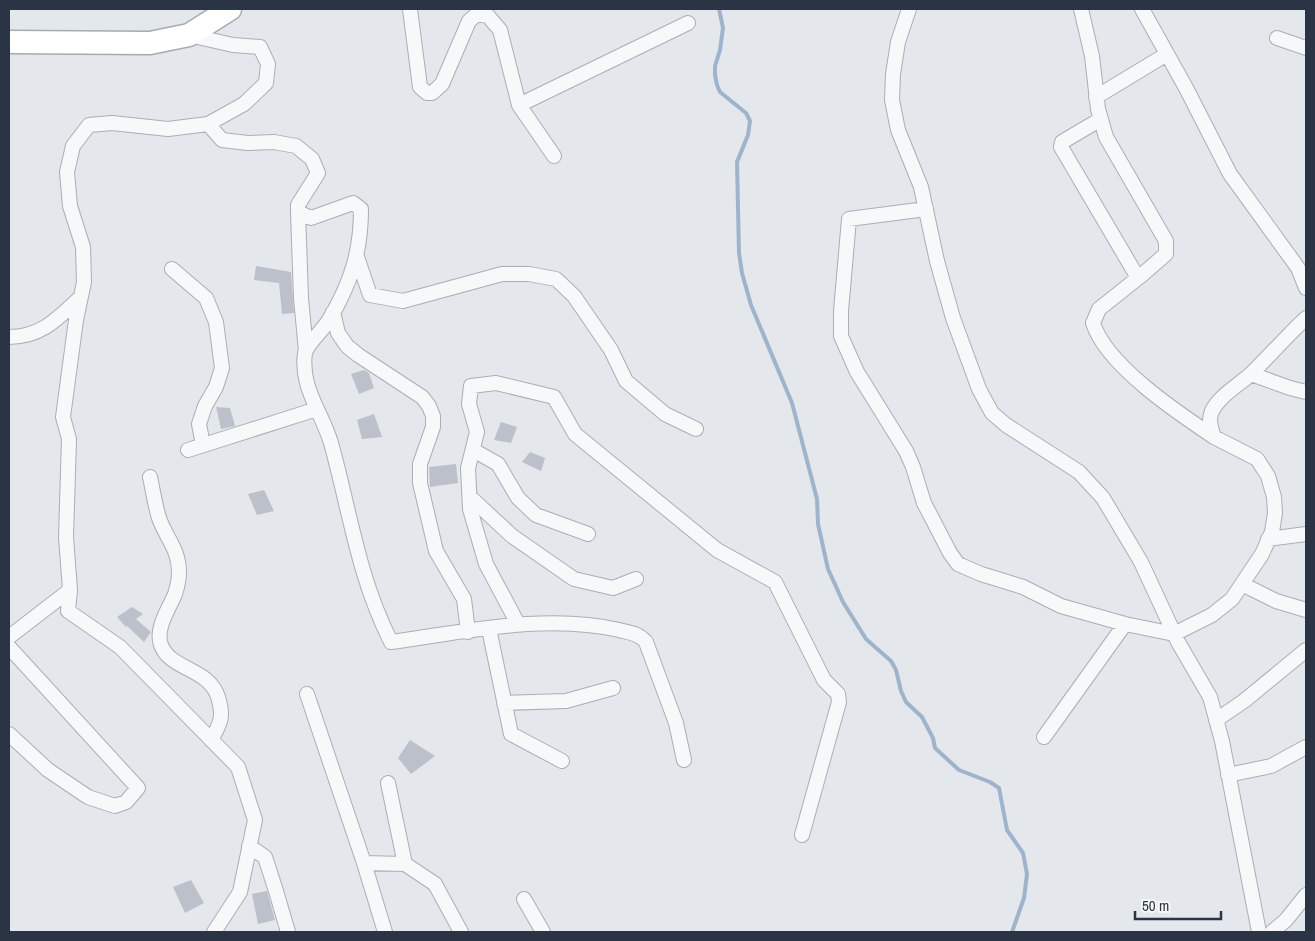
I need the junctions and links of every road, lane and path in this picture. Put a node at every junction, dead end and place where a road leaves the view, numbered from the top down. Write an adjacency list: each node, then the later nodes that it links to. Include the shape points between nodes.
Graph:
1 (230, 9): 7 (main road)
2 (410, 9): 13 (street, via 420,87 427,94 442,84 469,21 477,14 488,16 500,30)
3 (909, 9): 17 (street, via 898,42 892,100 898,130 921,187)
4 (1081, 9): 12 (street, via 1092,56)
5 (1142, 9): 11 (street)
6 (688, 23): 13 (street)
7 (189, 35): 9 (main road, via 150,43); 15 (street, via 233,45 260,47 268,64 266,83 244,104)
8 (1277, 38): 10 (street)
9 (9, 42)
10 (1306, 48)
11 (1167, 54): 12 (street); 22 (street, via 1230,174 1298,268)
12 (1096, 97): 14 (street)
13 (519, 105): 16 (street)
14 (1100, 119): 21 (street, via 1106,137 1166,241 1166,254); 21 (street, via 1062,142 1061,147)
15 (208, 124): 18 (street, via 222,140 296,146 312,159 318,173 298,205); 23 (street, via 168,129 89,125 73,146 67,172 70,206 83,247)
16 (554, 156)
17 (926, 209): 46 (street, via 849,220 841,336 857,372 906,451 924,504 958,564 1023,587 1061,606); 49 (street, via 953,318 979,389 992,413 1079,472 1103,498 1141,562)
18 (298, 212): 19 (street, via 312,218 353,204 361,209); 27 (street)
19 (357, 254): 24 (street, via 352,275); 31 (street, via 370,295 403,301 502,274 556,279 574,296 612,350 626,381 665,414)
20 (172, 270): 33 (street, via 206,298 216,322 222,368 200,424)
21 (1138, 278): 32 (street, via 1099,309 1093,322 1096,334 1115,359 1157,396)
22 (1306, 288)
23 (81, 297): 26 (street, via 46,328); 43 (street, via 63,417 69,439 66,537)
24 (333, 312): 27 (street); 48 (street, via 338,333 347,346 422,397 429,406 433,427 420,464 420,483 436,551 464,599)
25 (1306, 318): 28 (street)
26 (9, 337)
27 (306, 352): 30 (street, via 305,381)
28 (1250, 374): 29 (street); 32 (street, via 1213,410 1210,427)
29 (1306, 392)
30 (317, 410): 33 (street); 48 (street, via 330,441 362,572 390,642)
31 (696, 429)
32 (1214, 437): 40 (street, via 1257,459 1268,476 1274,497 1272,532)
33 (203, 445): 34 (street)
34 (188, 450)
35 (473, 450): 37 (street, via 468,468); 38 (street, via 498,464 518,498 536,515); 65 (street, via 477,432 469,404 471,386 496,383 554,397 575,434 613,466 717,550 775,582 824,680 838,694 839,702)
36 (150, 477): 59 (street, via 160,520 175,548 179,571 176,592 160,628 160,644 170,658 199,674 215,688 221,707 221,722)
37 (470, 497): 41 (street, via 512,536 574,579 612,588); 45 (street, via 470,509 486,564)
38 (588, 534)
39 (1306, 534): 40 (street)
40 (1268, 539): 42 (street)
41 (636, 579)
42 (1242, 584): 44 (street, via 1276,601); 49 (street, via 1232,599 1212,615)
43 (70, 590): 50 (street); 59 (street, via 68,611 120,647)
44 (1306, 610)
45 (518, 624): 47 (street); 61 (street, via 565,622 640,635 646,642 676,723)
46 (1125, 624): 49 (street); 58 (street)
47 (489, 629): 48 (street); 55 (street)
48 (468, 632)
49 (1174, 634): 56 (street, via 1210,697)
50 (9, 637)
51 (9, 647): 57 (street, via 138,788 126,802 115,806 88,797 48,770)
52 (1306, 650): 56 (street, via 1244,702)
53 (613, 688): 55 (street, via 566,700)
54 (307, 694): 67 (street)
55 (504, 703): 62 (street, via 511,734)
56 (1216, 720): 63 (street)
57 (9, 734)
58 (1044, 738)
59 (211, 740): 66 (street, via 238,767 254,820)
60 (1306, 747): 63 (street, via 1270,766)
61 (684, 760)
62 (562, 761)
63 (1228, 775): 76 (street)
64 (388, 783): 68 (street)
65 (802, 835)
66 (249, 846): 71 (street, via 240,892); 72 (street, via 264,857)
67 (364, 863): 68 (street); 73 (street)
68 (405, 864): 74 (street, via 435,884)
69 (1306, 895): 77 (street)
70 (524, 898): 75 (street)
71 (214, 932)
72 (288, 932)
73 (385, 932)
74 (461, 932)
75 (543, 932)
76 (1259, 932)
77 (1272, 932)

